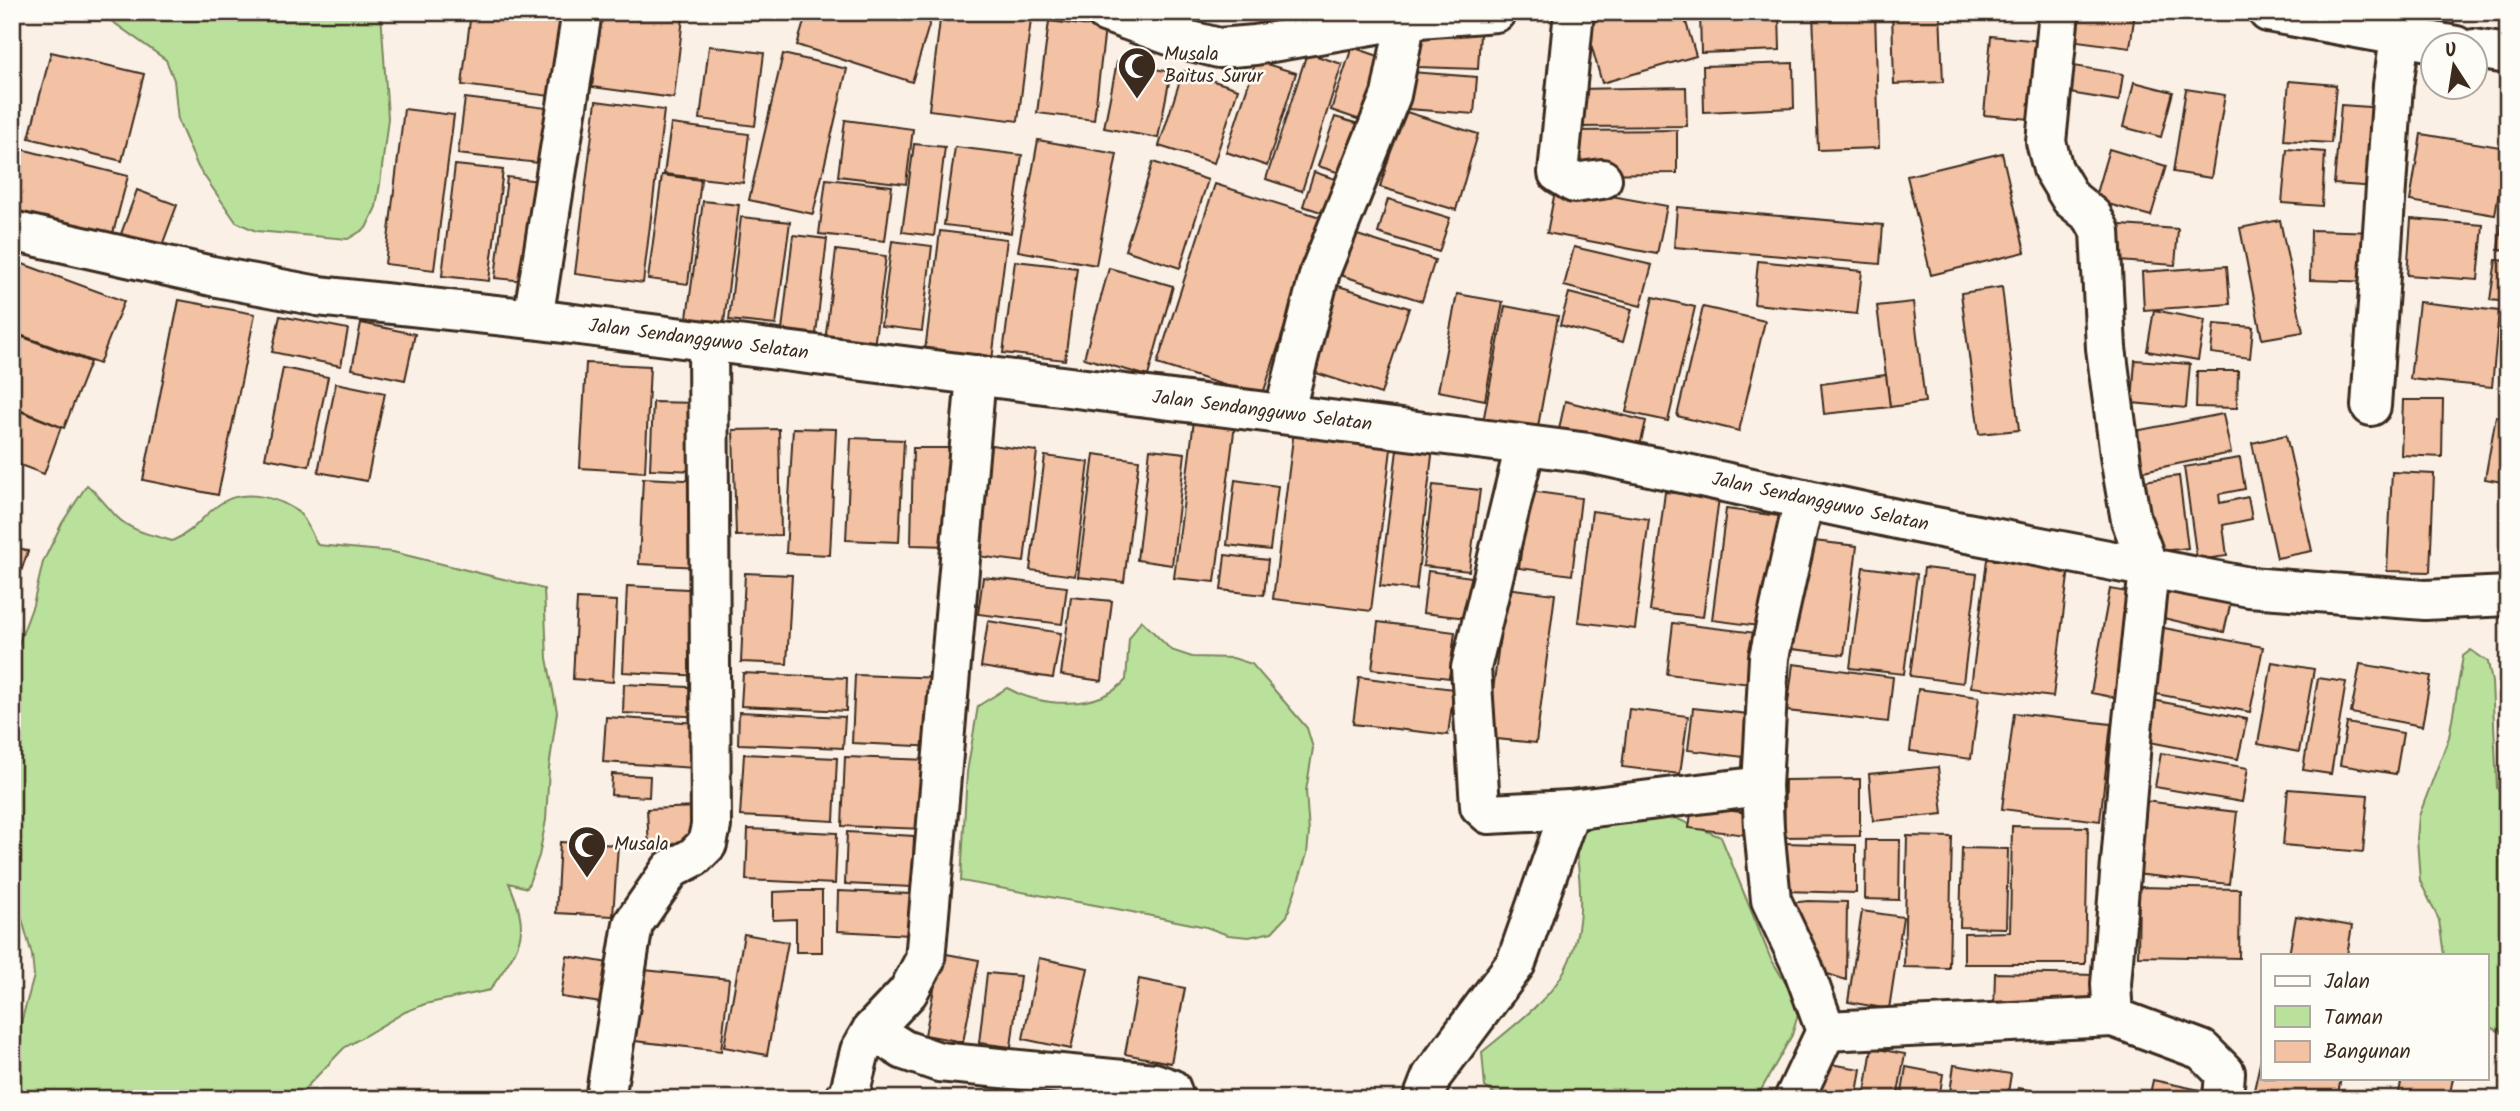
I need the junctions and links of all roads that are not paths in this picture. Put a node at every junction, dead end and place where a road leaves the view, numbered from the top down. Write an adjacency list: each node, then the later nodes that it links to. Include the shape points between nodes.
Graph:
1 (582, 12): 15 (street)
2 (1104, 12): 9 (street, via 1219,48)
3 (1496, 12): 7 (street)
4 (1574, 12): 13 (street, via 1558,173 1574,183)
5 (2059, 12): 22 (street, via 2046,142 2053,169 2071,199 2092,216 2101,231 2106,348 2120,463 2131,520)
6 (2268, 12): 8 (street)
7 (1405, 19): 9 (street); 19 (street, via 1391,95 1320,272)
8 (2403, 24): 10 (street); 18 (street, via 2392,97)
9 (1257, 29)
10 (2422, 32)
11 (2488, 50): 12 (street)
12 (2508, 54)
13 (1602, 179)
14 (12, 231): 15 (street, Jalan Sendangguwo Selatan, via 318,296)
15 (533, 318): 16 (street, Jalan Sendangguwo Selatan)
16 (708, 341): 17 (street, Jalan Sendangguwo Selatan); 29 (street, via 711,825 708,844 671,869 633,924)
17 (975, 375): 19 (street, Jalan Sendangguwo Selatan); 27 (street, via 925,960 908,992)
18 (2371, 406)
19 (1283, 414): 20 (street, Jalan Sendangguwo Selatan)
20 (1525, 446): 21 (street, Jalan Sendangguwo Selatan, via 1589,453); 25 (street, via 1471,668 1480,806 1489,814)
21 (1804, 499): 22 (street, Jalan Sendangguwo Selatan); 24 (street, via 1769,657)
22 (2149, 569): 23 (street, Jalan Sendangguwo Selatan, via 2249,587 2425,600); 26 (street, via 2110,984)
23 (2508, 596)
24 (1762, 786): 25 (street); 28 (street, via 1771,900)
25 (1570, 810): 32 (street, via 1516,963 1432,1076)
26 (2113, 1017): 28 (street); 34 (street, via 2202,1050 2225,1073)
27 (872, 1030): 30 (street); 31 (street, via 904,1050 939,1062 1154,1083 1171,1089)
28 (1826, 1031): 33 (street)
29 (604, 1099)
30 (844, 1099)
31 (1174, 1099)
32 (1423, 1099)
33 (1794, 1099)
34 (2223, 1099)

